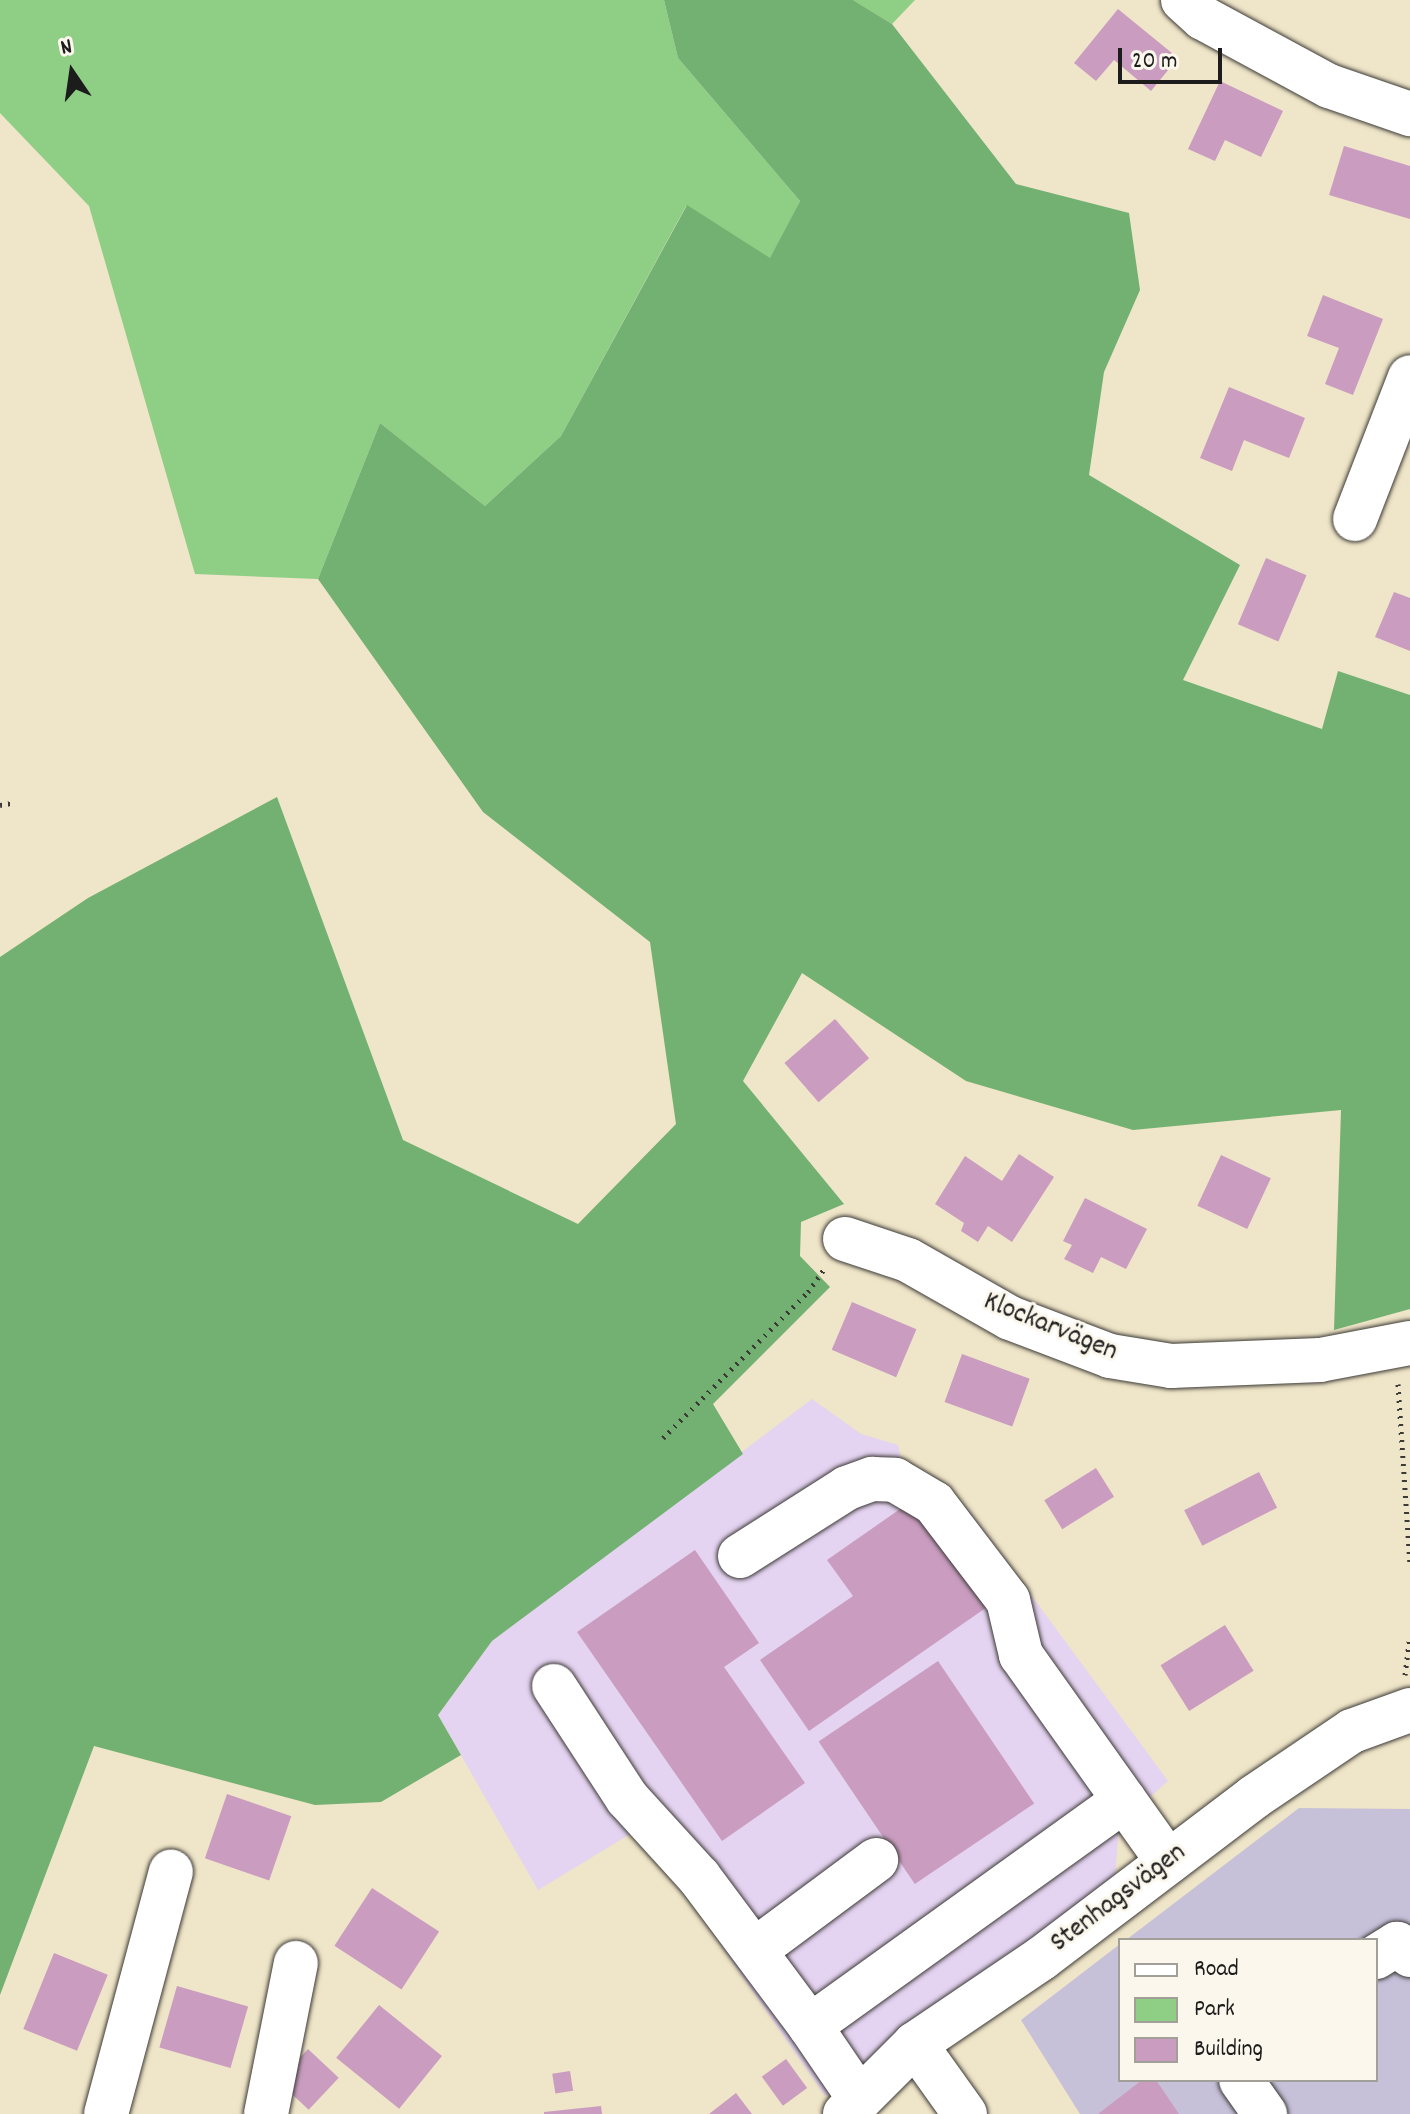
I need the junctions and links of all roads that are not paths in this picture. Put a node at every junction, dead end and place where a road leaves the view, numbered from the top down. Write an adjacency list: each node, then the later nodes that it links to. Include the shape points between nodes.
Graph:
1 (1183, 0): 2 (street, via 1203,18 1329,86)
2 (1410, 114)
3 (1410, 377): 4 (street)
4 (1355, 519)
5 (845, 1239): 6 (street, Klockarvägen, via 908,1260 1010,1318 1110,1356 1171,1366 1320,1360)
6 (1404, 1344)
7 (740, 1556): 10 (street, via 847,1488 872,1479 895,1480 934,1503 1008,1600 1021,1655)
8 (554, 1686): 14 (street, via 627,1798 699,1877)
9 (1410, 1710): 12 (street, Stenhagsvägen, via 1352,1731)
10 (1124, 1800): 12 (street); 18 (street)
11 (876, 1860): 14 (street)
12 (1168, 1862): 19 (street, Stenhagsvägen, via 1042,1958)
13 (171, 1872): 22 (street)
14 (755, 1950): 18 (street)
15 (1410, 1955): 16 (street, via 1397,1944)
16 (1378, 1956)
17 (296, 1963): 23 (street)
18 (810, 2026): 21 (street)
19 (915, 2044): 21 (street, Stenhagsvägen); 24 (street)
20 (1242, 2082): 25 (street)
21 (852, 2106)
22 (106, 2114)
23 (266, 2114)
24 (965, 2114)
25 (1265, 2114)

